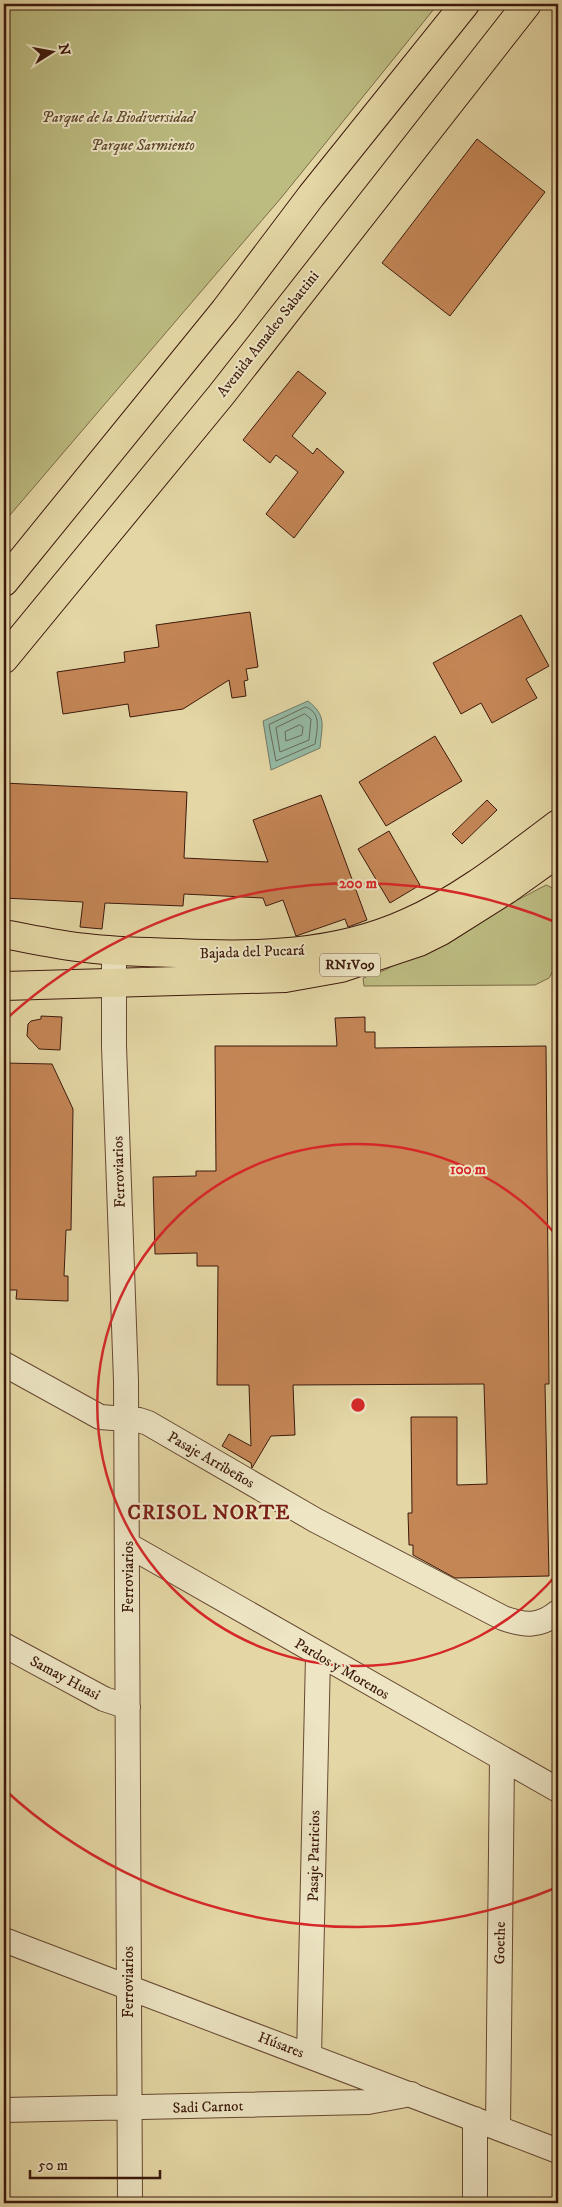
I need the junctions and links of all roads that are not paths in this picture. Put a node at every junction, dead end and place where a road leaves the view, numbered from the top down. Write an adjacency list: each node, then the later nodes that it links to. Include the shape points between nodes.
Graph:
1 (465, 4): 3 (main road)
2 (527, 4): 6 (main road, Avenida Amadeo Sabattini, via 226,388)
3 (34, 547): 4 (main road); 5 (main road)
4 (4, 571)
5 (4, 582)
6 (61, 591): 7 (main road, Avenida Amadeo Sabattini); 8 (main road)
7 (4, 660)
8 (4, 680)
9 (557, 824): 12 (main road, Bajada del Pucará / RN1V09, via 455,898 405,924 358,940 329,947 264,954)
10 (558, 853): 13 (main road, Bajada del Pucará / RN1V09, via 441,931 362,962 285,978)
11 (4, 934): 12 (main road, Bajada del Pucará / RN1V09)
12 (114, 950): 13 (street, Ferroviarios)
13 (113, 983): 14 (main road, Bajada del Pucará / RN1V09); 16 (street, Ferroviarios)
14 (4, 986)
15 (4, 1364): 16 (street, Pasaje Arribeños, via 100,1417)
16 (125, 1419): 17 (street, Ferroviarios); 18 (street, Pasaje Arribeños, via 148,1423 315,1520 503,1618 522,1624 537,1624)
17 (128, 1545): 20 (street, Pardos y Morenos); 21 (street, Ferroviarios)
18 (554, 1615)
19 (4, 1645): 21 (street, Samay Huasi, via 104,1699)
20 (318, 1656): 22 (street, Pardos y Morenos); 26 (street, Pasaje Patricios)
21 (128, 1706): 25 (street, Ferroviarios)
22 (502, 1759): 23 (street, Pardos y Morenos); 31 (street, Goethe)
23 (558, 1790)
24 (4, 1940): 25 (street, Húsares)
25 (128, 1986): 26 (street, Húsares); 28 (street, Ferroviarios)
26 (309, 2056): 27 (street, Húsares)
27 (412, 2094): 28 (street, Sadi Carnot, via 368,2102); 30 (street, Húsares)
28 (129, 2109): 29 (street, Sadi Carnot); 33 (street, Ferroviarios)
29 (4, 2110)
30 (476, 2119): 31 (street, Húsares); 34 (street)
31 (498, 2128): 32 (street, Húsares)
32 (558, 2151)
33 (130, 2203)
34 (476, 2203)

